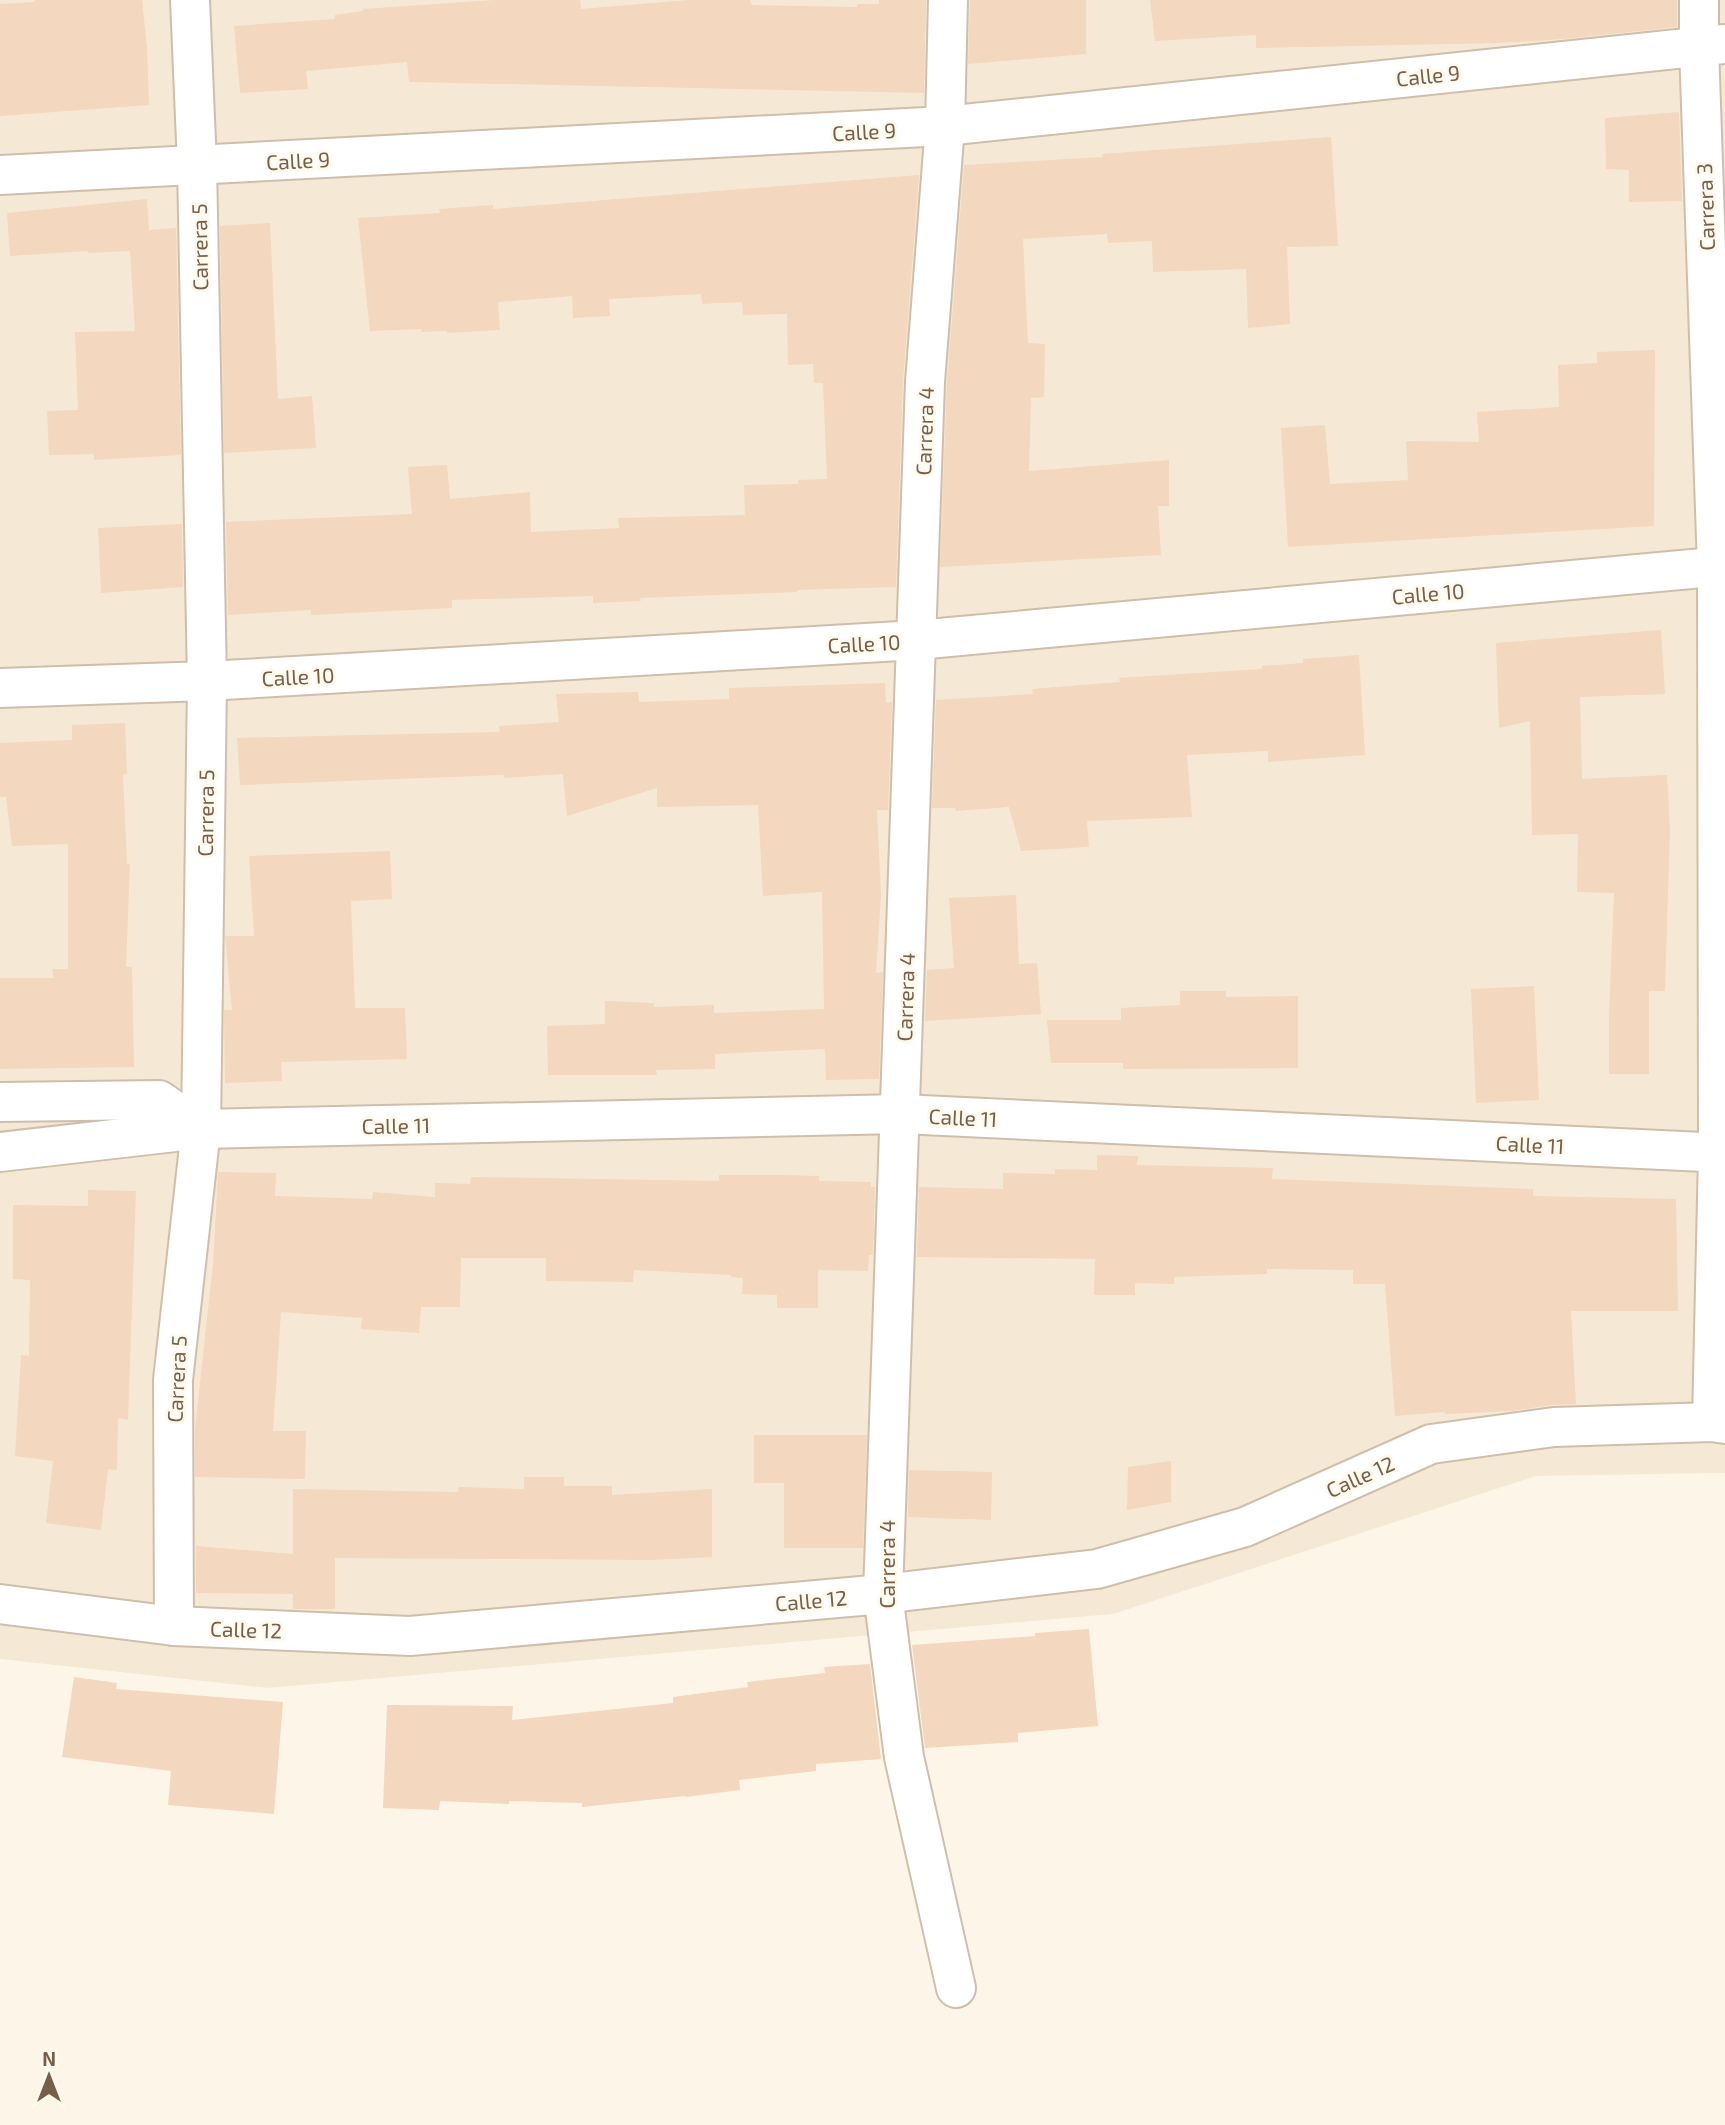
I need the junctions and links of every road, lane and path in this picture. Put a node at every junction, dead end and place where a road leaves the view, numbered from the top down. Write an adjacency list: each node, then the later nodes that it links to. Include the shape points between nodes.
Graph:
1 (190, 0): 6 (street, Carrera 5)
2 (948, 0): 5 (street, Carrera 4)
3 (1699, 0): 4 (street, Carrera 3)
4 (1712, 45): 5 (street, Calle 9); 8 (street, Carrera 3)
5 (945, 127): 6 (street, Calle 9); 9 (street, Carrera 4, via 925,382)
6 (197, 165): 7 (street, Calle 9); 10 (street, Carrera 5)
7 (0, 175)
8 (1721, 566): 9 (street, Calle 10); 16 (street, Carrera 3)
9 (917, 640): 10 (street, Calle 10); 13 (street, Carrera 4)
10 (207, 681): 11 (street, Calle 10); 14 (street, Carrera 5)
11 (0, 688)
12 (0, 1102): 14 (street, via 159,1100)
13 (901, 1114): 14 (street, Calle 11); 16 (street, Calle 11); 18 (street, Carrera 4)
14 (201, 1129): 15 (street, Calle 11); 20 (street, Carrera 5, via 173,1380)
15 (0, 1152)
16 (1722, 1153): 17 (street, Carrera 3)
17 (1718, 1423): 18 (street, Calle 12, via 1554,1427 1431,1444 1245,1527 1097,1569)
18 (883, 1594): 20 (street, Calle 12, via 410,1636); 21 (street, Carrera 4, via 904,1757)
19 (0, 1604): 20 (street, Calle 12)
20 (174, 1626)
21 (956, 1989)

